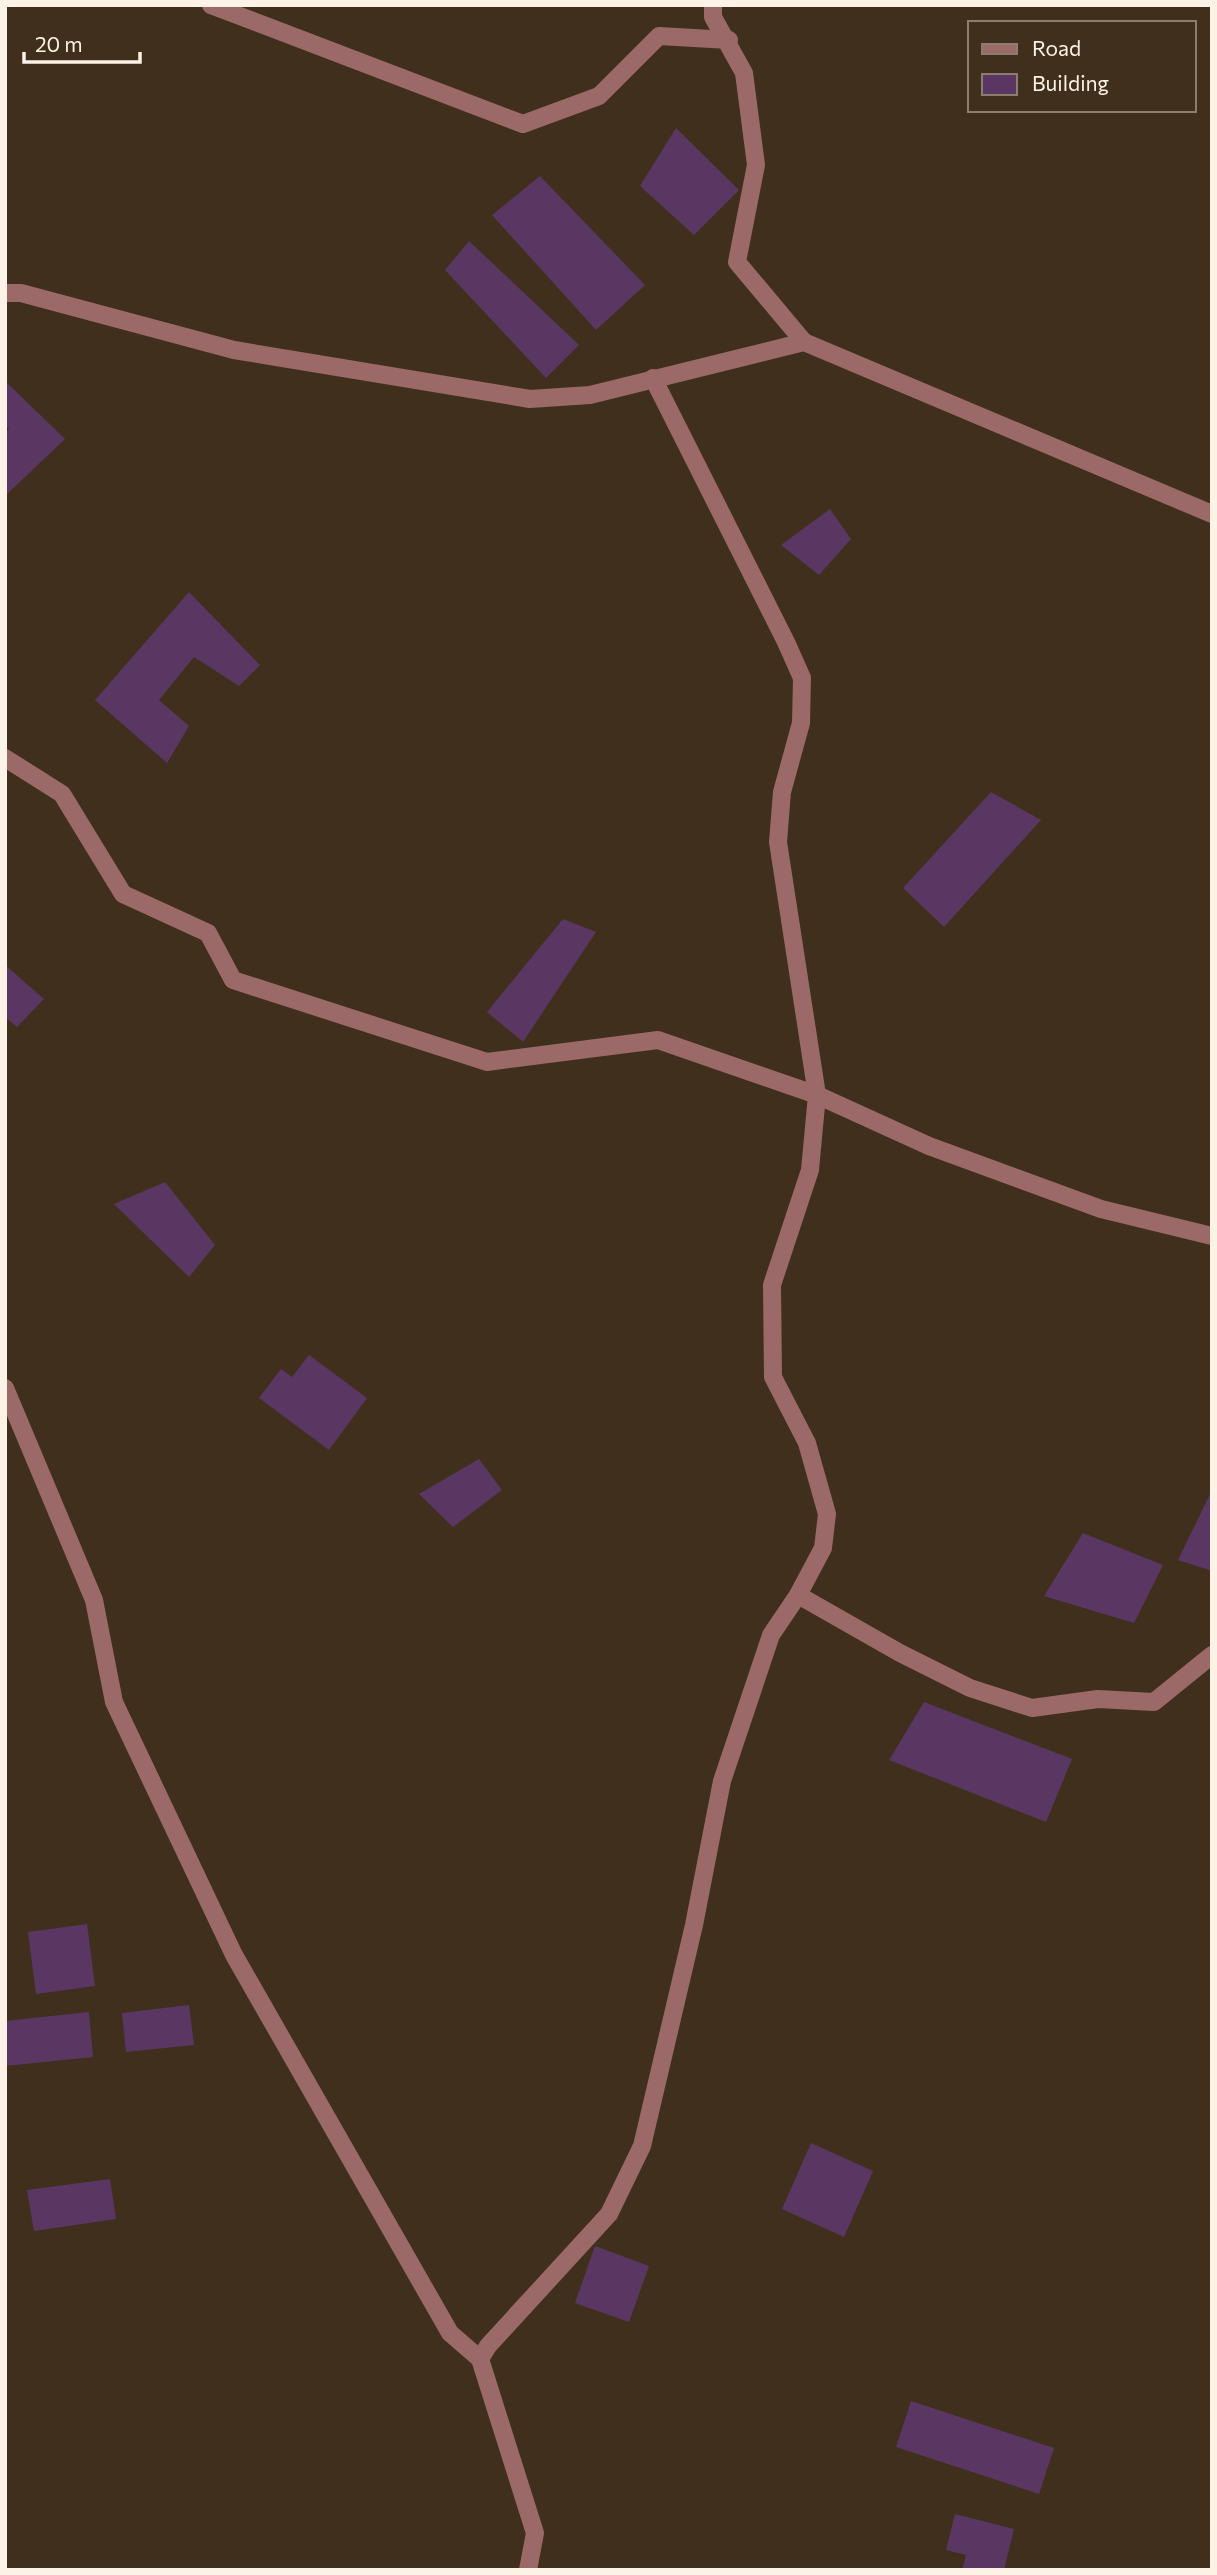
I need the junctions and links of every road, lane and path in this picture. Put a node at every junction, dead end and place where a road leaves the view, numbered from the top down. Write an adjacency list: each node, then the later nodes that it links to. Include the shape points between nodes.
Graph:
1 (211, 5): 3 (street, via 523,124 599,96 659,36)
2 (713, 5): 3 (street, via 713,17)
3 (729, 40): 5 (street, via 744,73 756,165 737,262)
4 (5, 293): 6 (street, via 21,293 234,349 530,399 590,395)
5 (804, 342): 6 (street); 7 (street)
6 (653, 378): 9 (street, via 802,678 801,723 782,792 779,842)
7 (1212, 514)
8 (5, 758): 9 (street, via 62,794 122,894 208,933 233,980 487,1062 658,1040)
9 (817, 1095): 10 (street, via 929,1146 1101,1209); 12 (street, via 810,1170 772,1285 773,1377 807,1443 827,1514 823,1548)
10 (1212, 1236)
11 (5, 1388): 14 (street, via 94,1600 114,1702 234,1955 450,2333)
12 (798, 1595): 13 (street, via 970,1688 1032,1708 1098,1699 1154,1702); 14 (street, via 771,1635 722,1781 642,2146 609,2214)
13 (1212, 1655)
14 (481, 2359): 15 (street, via 535,2533)
15 (528, 2570)

